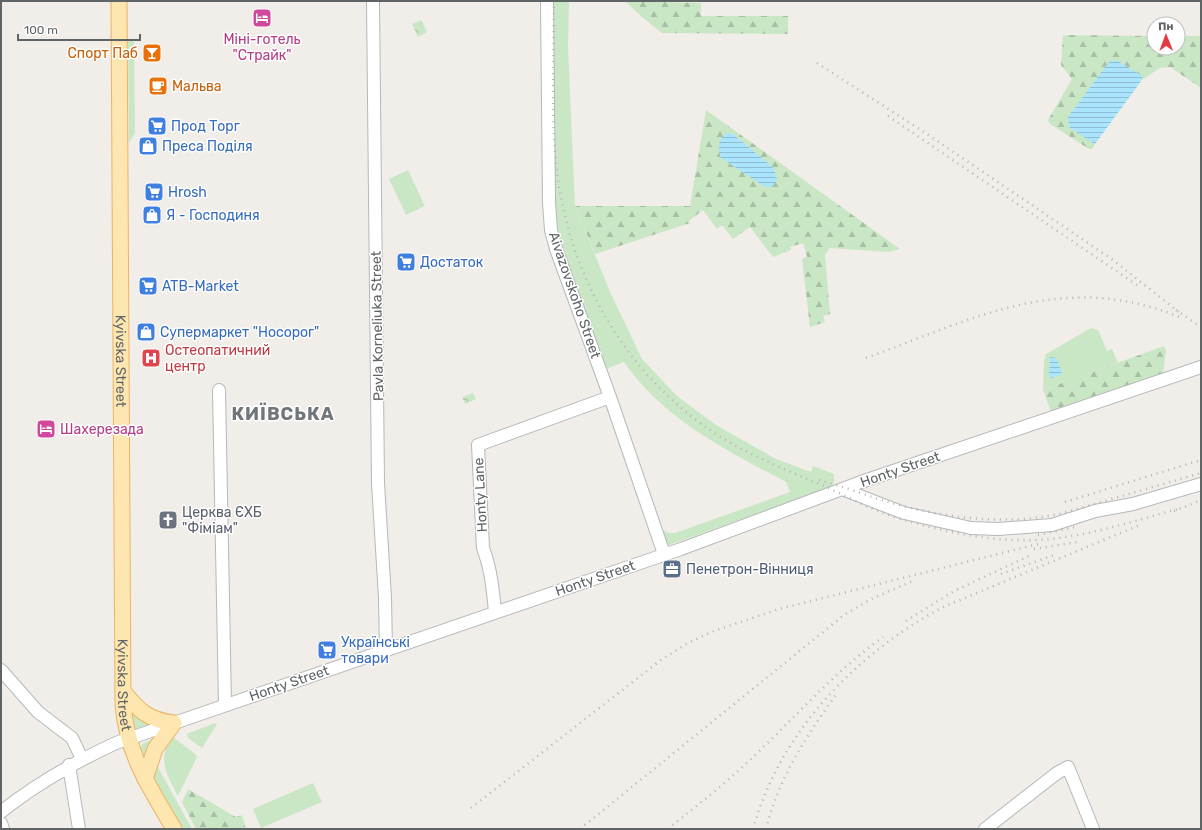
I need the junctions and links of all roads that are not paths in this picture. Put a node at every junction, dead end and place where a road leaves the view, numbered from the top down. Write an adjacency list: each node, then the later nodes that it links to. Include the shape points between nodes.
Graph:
1 (119, 1): 13 (main road, Kyivska Street)
2 (373, 1): 11 (street, Pavla Korneliuka Street, via 378,483)
3 (547, 1): 6 (street, Aivazovskoho Street, via 551,230)
4 (1201, 367): 8 (street, Honty Street)
5 (219, 390): 14 (street)
6 (610, 397): 9 (street, Aivazovskoho Street); 10 (street, Honty Lane, via 478,445 482,548 493,583)
7 (1201, 484): 8 (street, via 1133,504 1095,511 1052,525 998,529 971,528 904,513)
8 (842, 490): 9 (street, Honty Street)
9 (664, 554): 10 (street, Honty Street)
10 (495, 612): 11 (street, Honty Street)
11 (386, 650): 14 (street, Honty Street)
12 (1, 670): 17 (street, via 38,712 72,738)
13 (123, 691): 15 (main road, via 148,717); 16 (main road, Kyivska Street)
14 (225, 705): 15 (street, Honty Street)
15 (174, 723): 16 (street, Honty Street); 19 (main road, via 155,749)
16 (129, 740): 17 (street, Honty Street, via 116,743); 19 (main road, Kyivska Street)
17 (82, 759): 18 (street, Honty Street)
18 (69, 765): 20 (street, Honty Street, via 28,790); 23 (street)
19 (145, 779): 24 (main road, Kyivska Street)
20 (1, 812)
21 (1, 823): 22 (street)
22 (3, 829)
23 (79, 829)
24 (174, 829)
25 (984, 829): 26 (street, via 1068,767)
26 (1093, 829)

